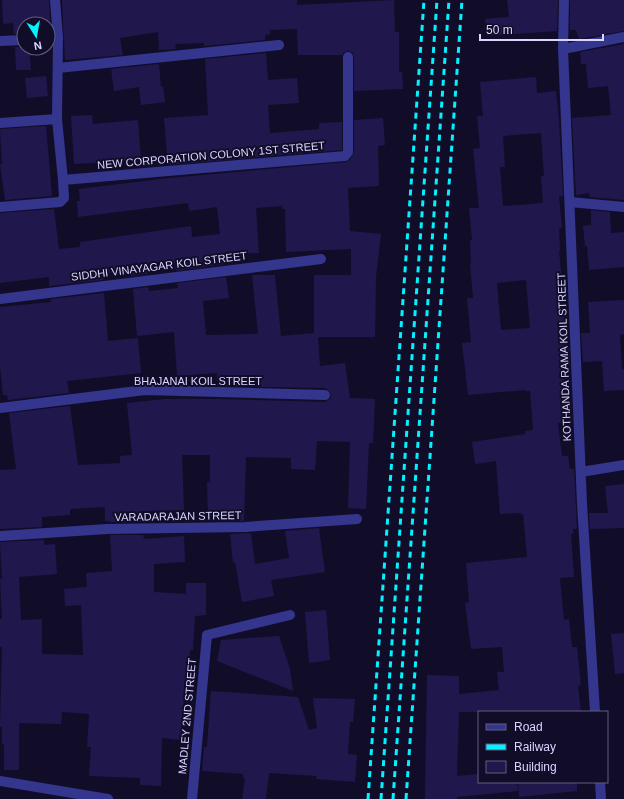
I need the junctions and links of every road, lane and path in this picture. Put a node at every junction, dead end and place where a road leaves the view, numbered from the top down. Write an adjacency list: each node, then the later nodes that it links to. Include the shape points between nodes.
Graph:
1 (55, 0): 3 (street)
2 (564, 0): 8 (street, KOTHANDA RAMA KOIL STREET)
3 (54, 16)
4 (624, 38): 8 (street)
5 (16, 40): 6 (street)
6 (0, 41)
7 (279, 45): 11 (street)
8 (563, 49): 15 (street, KOTHANDA RAMA KOIL STREET)
9 (56, 56): 11 (street)
10 (348, 57): 14 (street, NEW CORPORATION COLONY 1ST STREET, via 348,152 345,156)
11 (58, 68): 12 (street)
12 (57, 119): 13 (street); 14 (street)
13 (0, 123)
14 (62, 180): 16 (street, via 64,198 60,202)
15 (570, 202): 17 (street); 23 (street, KOTHANDA RAMA KOIL STREET)
16 (0, 207)
17 (624, 207)
18 (321, 259): 19 (street, SIDDHI VINAYAGAR KOIL STREET)
19 (0, 299)
20 (325, 395): 21 (street, BHAJANAI KOIL STREET, via 145,390)
21 (0, 408)
22 (624, 465): 23 (street)
23 (581, 472): 27 (street, KOTHANDA RAMA KOIL STREET)
24 (357, 519): 25 (street, VARADARAJAN STREET, via 244,527 107,529)
25 (0, 536)
26 (290, 615): 31 (street, MADLEY 2ND STREET, via 207,635)
27 (595, 711)
28 (0, 781): 30 (street)
29 (600, 783): 32 (street)
30 (108, 799)
31 (192, 799)
32 (601, 799)

